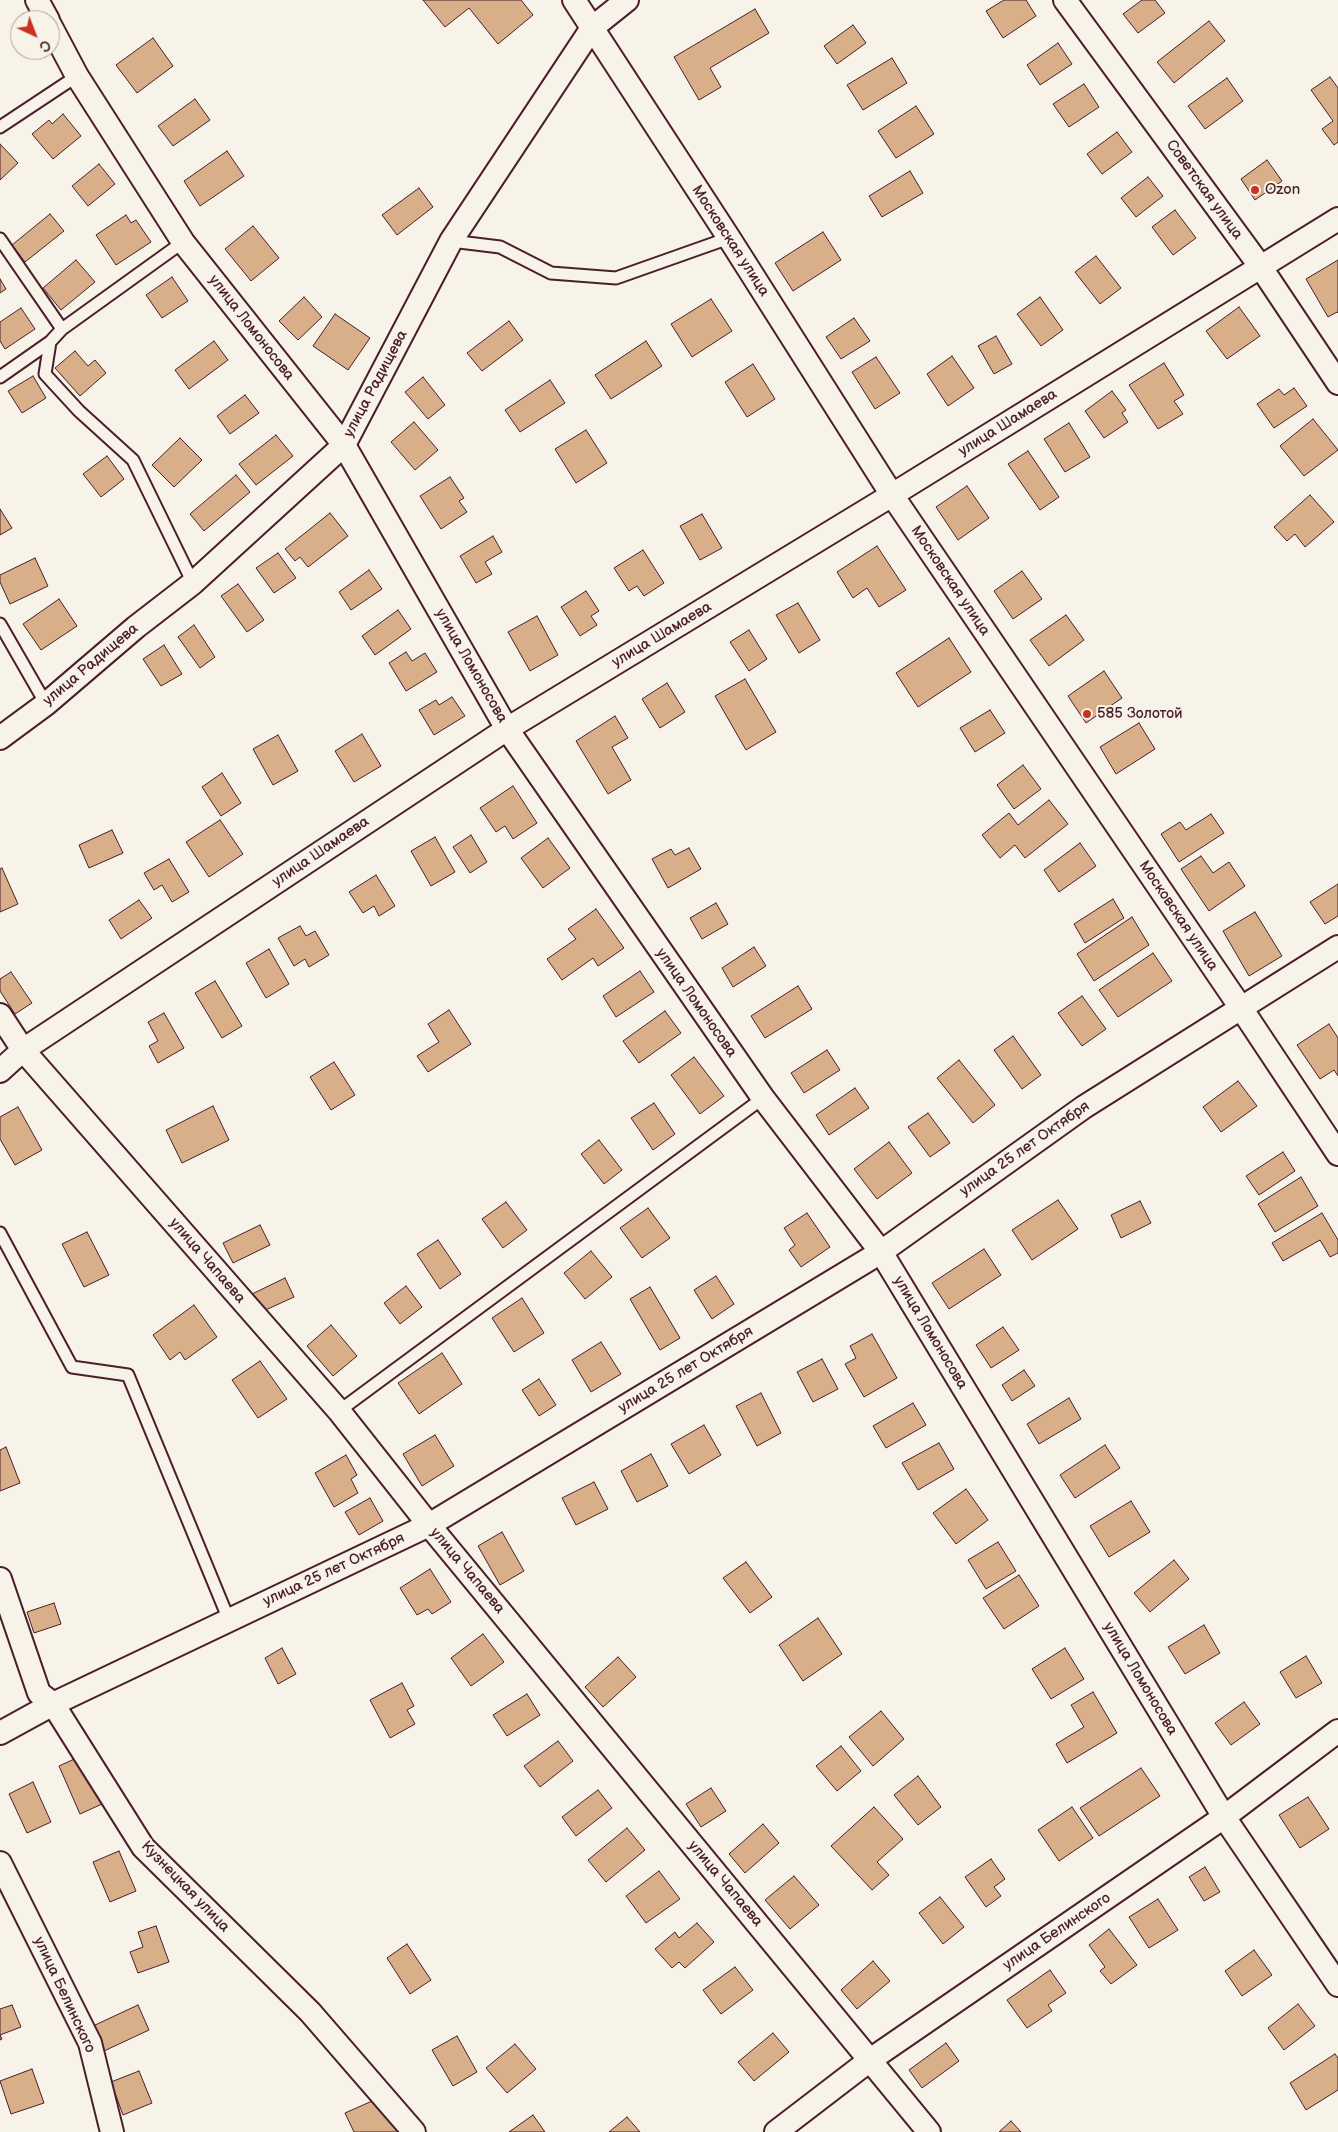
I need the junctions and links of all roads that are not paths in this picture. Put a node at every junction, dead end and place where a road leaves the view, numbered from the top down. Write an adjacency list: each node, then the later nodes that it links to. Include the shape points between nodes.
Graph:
1 (574, 0): 4 (street, Московская улица)
2 (627, 0): 4 (street, улица Радищева)
3 (1065, 0): 13 (street, Советская улица)
4 (592, 28): 9 (street, Московская улица); 11 (street, улица Радищева)
5 (60, 44): 6 (street, улица Ломоносова)
6 (77, 76): 7 (lane); 12 (street, улица Ломоносова)
7 (0, 127)
8 (1338, 219): 13 (street, улица Шамаева)
9 (729, 238): 11 (lane, via 616,278 550,273 500,247); 19 (street, Московская улица)
10 (0, 240): 14 (lane)
11 (451, 241): 18 (street, улица Радищева)
12 (183, 242): 14 (lane); 18 (street, улица Ломоносова)
13 (1260, 266): 17 (street, Советская улица); 19 (street, улица Шамаева)
14 (62, 329): 15 (lane)
15 (50, 342): 16 (lane); 20 (lane, via 45,374 79,411 133,460)
16 (0, 377)
17 (1338, 383)
18 (344, 445): 20 (street, улица Радищева); 23 (street, улица Ломоносова)
19 (892, 495): 23 (street, улица Шамаева); 26 (street, Московская улица)
20 (193, 583): 22 (street, улица Радищева)
21 (0, 624): 22 (lane)
22 (46, 704): 24 (street, улица Радищева)
23 (507, 729): 28 (street, улица Шамаева); 30 (street, улица Ломоносова)
24 (0, 738)
25 (1338, 947): 26 (street, улица 25 лет Октября)
26 (1241, 1008): 31 (street, Московская улица); 33 (street, улица 25 лет Октября, via 1084,1107)
27 (0, 1015): 28 (street, улица Чапаева)
28 (23, 1050): 29 (street, улица Шамаева); 34 (street, улица Чапаева)
29 (0, 1071)
30 (763, 1098): 33 (street, улица Ломоносова); 34 (lane)
31 (1338, 1154)
32 (0, 1233): 37 (lane, via 72,1367 128,1375)
33 (881, 1252): 35 (street, улица 25 лет Октября); 41 (street, улица Ломоносова)
34 (340, 1411): 35 (street, улица Чапаева)
35 (429, 1525): 37 (street, улица 25 лет Октября); 44 (street, улица Чапаева)
36 (0, 1579): 38 (street, Кузнецкая улица, via 39,1693)
37 (229, 1620): 38 (street, улица 25 лет Октября)
38 (53, 1704): 40 (street, улица 25 лет Октября); 46 (street, Кузнецкая улица, via 143,1847 310,2012)
39 (1338, 1731): 41 (street, улица Белинского)
40 (0, 1733)
41 (1224, 1817): 43 (street, улица Ломоносова); 44 (street, улица Белинского)
42 (0, 1863): 45 (street, улица Белинского, via 90,2043)
43 (1338, 1985)
44 (870, 2060): 47 (street, улица Белинского); 48 (street, улица Чапаева)
45 (112, 2132)
46 (414, 2132)
47 (776, 2132)
48 (930, 2132)

